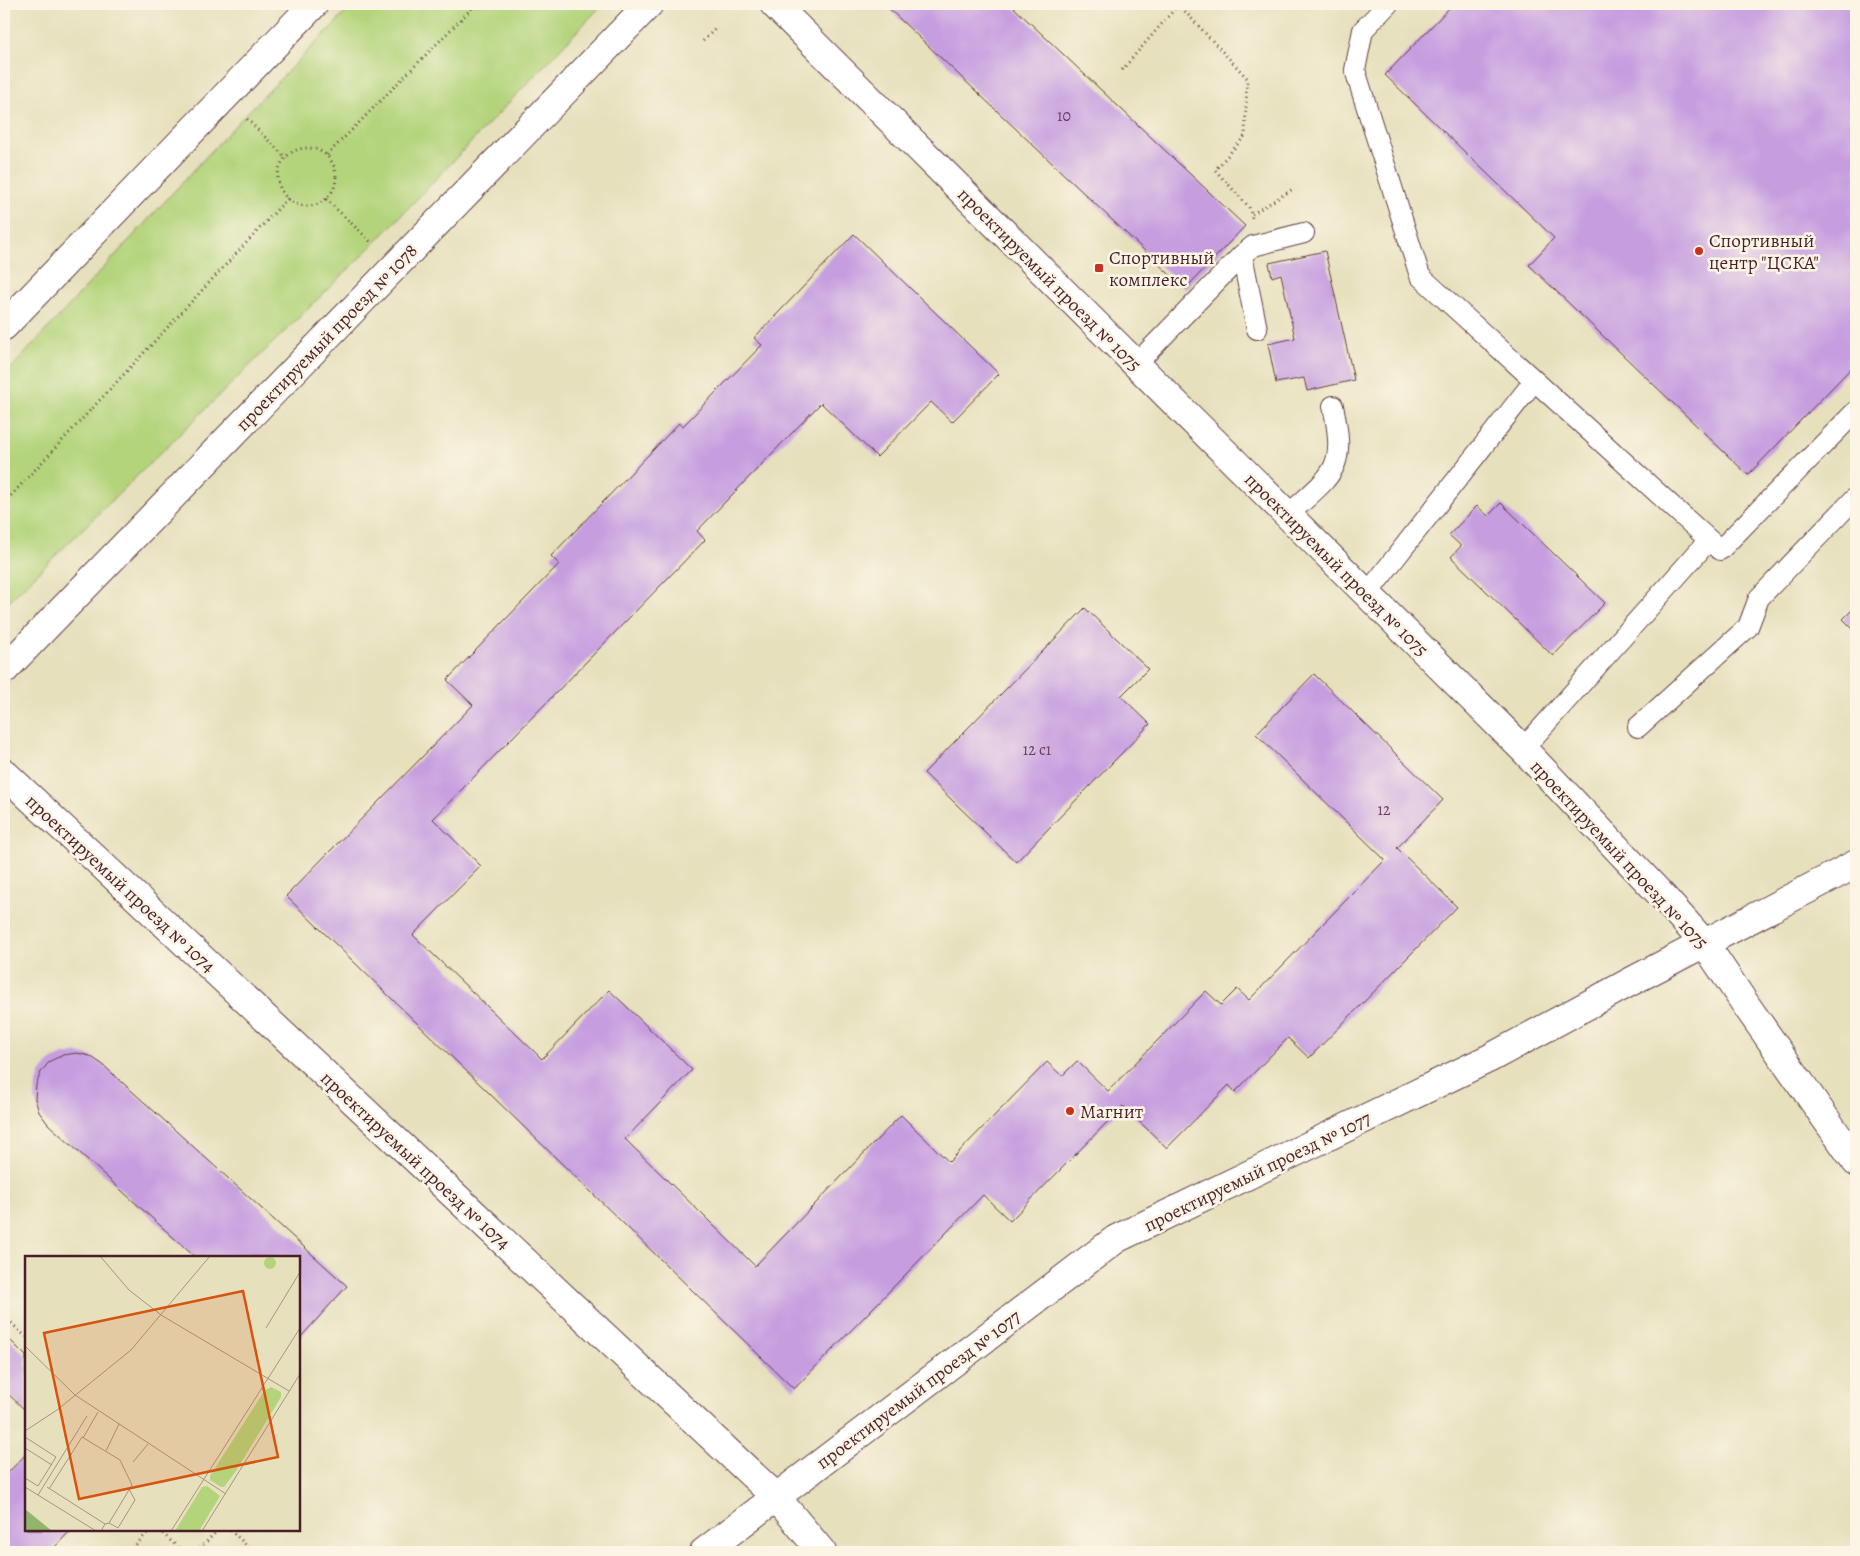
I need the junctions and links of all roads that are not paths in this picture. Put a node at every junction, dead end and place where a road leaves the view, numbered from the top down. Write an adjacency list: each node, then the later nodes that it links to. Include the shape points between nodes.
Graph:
1 (314, 4): 7 (street)
2 (648, 4): 17 (street, проектируемый проезд № 1078)
3 (774, 4): 9 (street, проектируемый проезд № 1075)
4 (1388, 4): 10 (lane, via 1363,30 1355,70 1420,276)
5 (1304, 233): 6 (lane)
6 (1248, 250): 8 (lane); 9 (lane)
7 (4, 326)
8 (1257, 329)
9 (1136, 364): 14 (street, проектируемый проезд № 1075)
10 (1534, 380): 15 (lane); 16 (lane)
11 (1333, 406): 14 (lane, via 1339,433 1337,463 1330,476)
12 (1856, 410): 15 (lane, via 1720,550)
13 (1856, 497): 18 (lane, via 1759,598 1748,627)
14 (1288, 516): 16 (street, проектируемый проезд № 1075)
15 (1708, 540): 19 (lane)
16 (1367, 594): 19 (street, проектируемый проезд № 1075)
17 (4, 670)
18 (1638, 727)
19 (1523, 749): 22 (street, проектируемый проезд № 1075)
20 (4, 773): 24 (street, проектируемый проезд № 1074)
21 (1856, 864): 22 (street, проектируемый проезд № 1077)
22 (1705, 944): 23 (street, проектируемый проезд № 1075); 24 (street, проектируемый проезд № 1077, via 1490,1058 1116,1239)
23 (1856, 1162)
24 (776, 1497): 25 (street, проектируемый проезд № 1077); 26 (street, проектируемый проезд № 1074)
25 (704, 1552)
26 (822, 1552)

